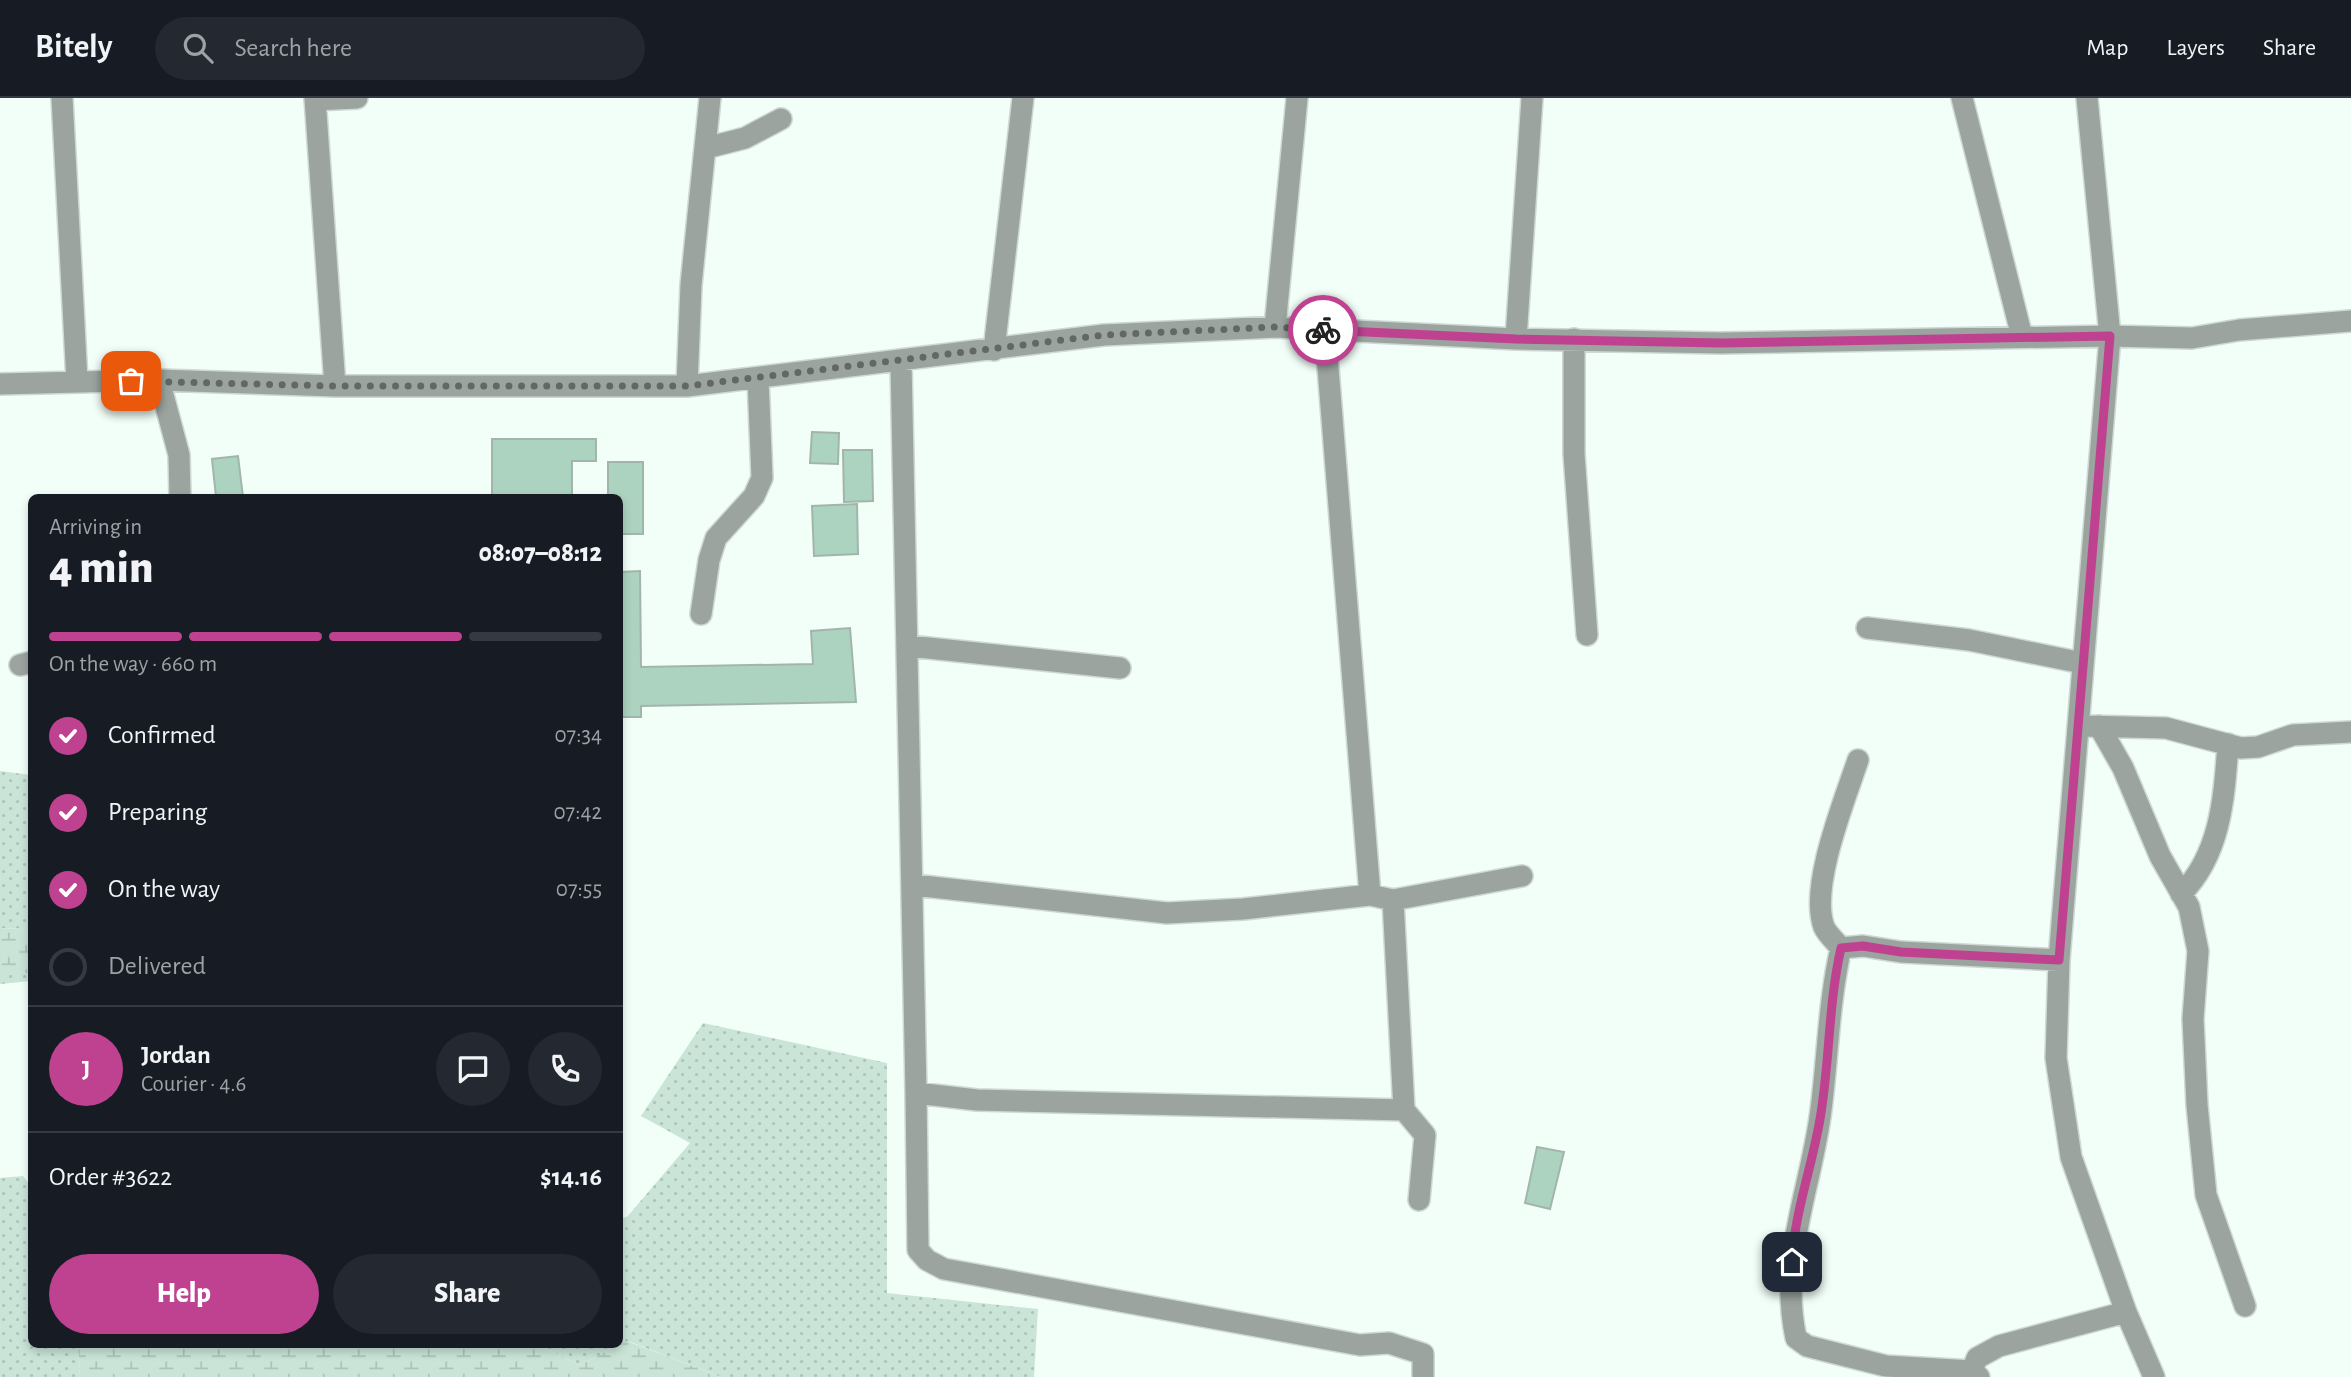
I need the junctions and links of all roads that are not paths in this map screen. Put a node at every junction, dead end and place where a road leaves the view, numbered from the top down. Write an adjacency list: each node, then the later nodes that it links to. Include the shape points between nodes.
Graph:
1 (62, 98): 23 (street)
2 (357, 98): 9 (street)
3 (710, 98): 11 (street)
4 (1023, 98): 19 (street)
5 (1297, 98): 13 (street)
6 (1532, 98): 17 (street)
7 (1962, 98): 16 (street)
8 (2087, 98): 15 (street)
9 (315, 99): 25 (street)
10 (781, 119): 11 (street, via 745,138)
11 (706, 148): 26 (street, via 691,285)
12 (2351, 321): 15 (street, via 2192,338)
13 (1275, 327): 14 (street); 19 (street, via 1104,335)
14 (1325, 330): 17 (street); 41 (street)
15 (2110, 336): 16 (street); 32 (street)
16 (2022, 338): 18 (street, via 1721,343)
17 (1516, 339): 18 (street)
18 (1574, 339): 30 (street, via 1574,454)
19 (994, 350): 20 (street)
20 (901, 362): 21 (street); 31 (street)
21 (758, 378): 26 (street); 28 (street, via 762,478 748,504 716,538)
22 (159, 380): 23 (street); 25 (street); 27 (street, via 178,455)
23 (77, 381): 24 (street)
24 (0, 384)
25 (335, 386): 26 (street)
26 (687, 386)
27 (180, 494)
28 (701, 614)
29 (1867, 628): 32 (street, via 1969,640)
30 (1587, 635)
31 (909, 646): 33 (street); 39 (street)
32 (2082, 663): 34 (street)
33 (1121, 668)
34 (2088, 726): 36 (street, via 2166,728); 40 (street, via 2123,768); 44 (street)
35 (2351, 732): 36 (street, via 2293,735 2258,747)
36 (2228, 744): 40 (street, via 2215,838 2204,867)
37 (1858, 760): 43 (street, via 1826,853 1822,892 1824,926)
38 (1522, 876): 42 (street)
39 (914, 886): 41 (street, via 1167,913); 45 (street)
40 (2181, 894): 48 (street, via 2189,907 2199,951 2193,1019 2206,1195)
41 (1370, 895): 42 (street)
42 (1394, 901): 46 (street)
43 (1841, 948): 44 (street); 50 (street, via 1820,1119 1793,1238 1790,1310 1796,1338 1807,1346 1886,1366)
44 (2059, 960): 49 (street, via 2056,1058 2063,1121 2071,1157)
45 (916, 1093): 46 (street, via 977,1100); 51 (street, via 918,1250 927,1260 944,1269 1360,1345 1389,1343 1423,1354)
46 (1404, 1110): 47 (street, via 1425,1135)
47 (1419, 1200)
48 (2245, 1306)
49 (2126, 1312): 50 (street, via 1999,1346 1977,1358); 52 (street)
50 (1975, 1374)
51 (1423, 1377)
52 (2154, 1377)

